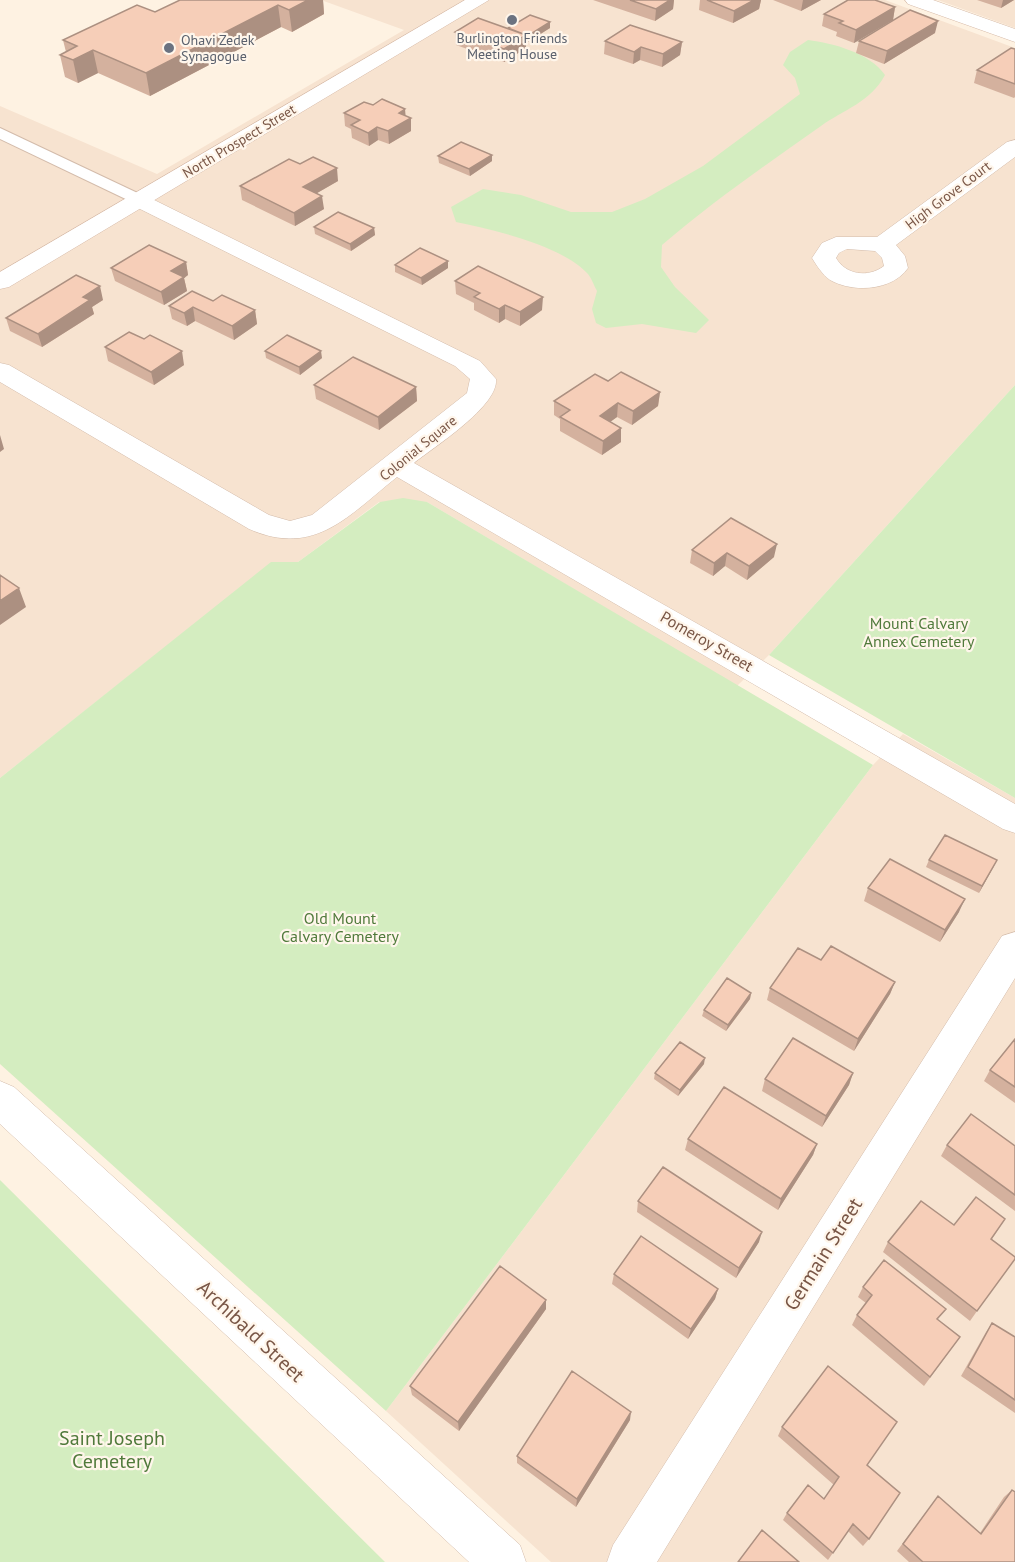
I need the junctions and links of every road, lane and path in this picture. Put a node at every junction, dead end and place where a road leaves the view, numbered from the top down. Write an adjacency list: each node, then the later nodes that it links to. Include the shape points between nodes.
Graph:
1 (476, 0): 6 (street, North Prospect Street)
2 (915, 0): 3 (street)
3 (1015, 36)
4 (0, 133): 6 (lane)
5 (1015, 147): 7 (street, High Grove Court)
6 (140, 200): 8 (street, North Prospect Street); 10 (street, Colonial Square, via 477,370 485,381 484,391)
7 (882, 244)
8 (0, 282)
9 (0, 371): 10 (street, Colonial Square, via 273,529 305,531)
10 (398, 465): 11 (street, Pomeroy Street)
11 (1015, 820)
12 (1015, 947): 15 (street, Germain Street)
13 (0, 1099): 14 (street, Archibald Street)
14 (504, 1562)
15 (630, 1562)

